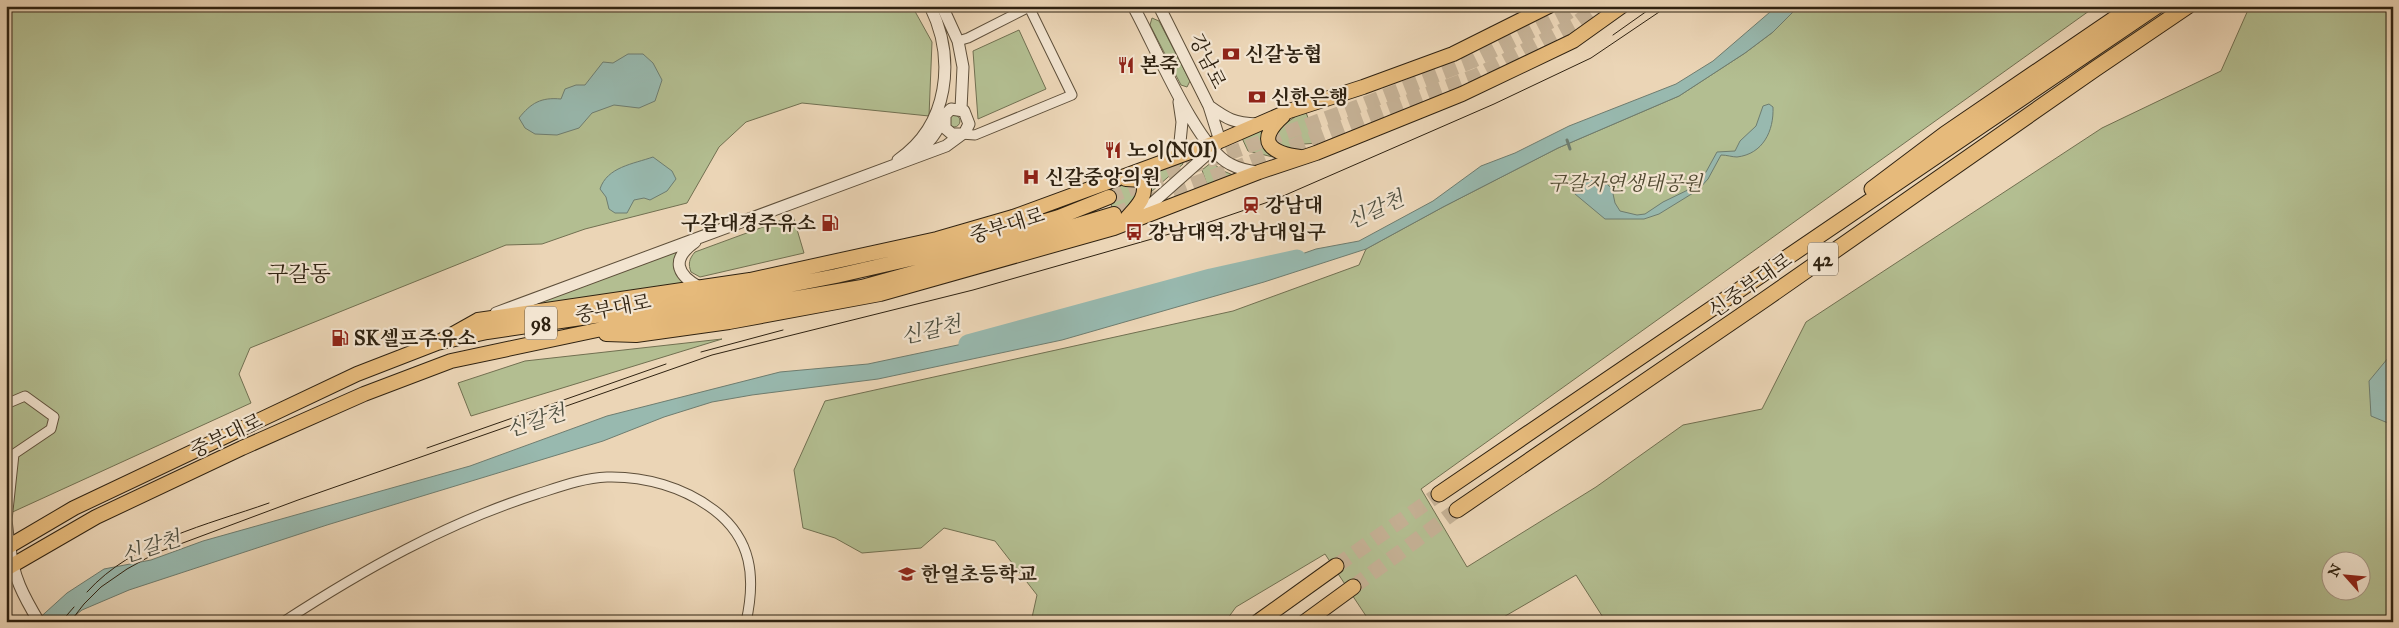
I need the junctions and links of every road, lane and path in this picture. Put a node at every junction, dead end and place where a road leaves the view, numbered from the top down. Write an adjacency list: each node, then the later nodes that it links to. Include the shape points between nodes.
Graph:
1 (930, 6): 10 (street)
2 (942, 6): 11 (street)
3 (1133, 6): 12 (street, 강남로)
4 (1159, 6): 13 (street, 강남로)
5 (1549, 6): 15 (main road, via 1453,54)
6 (1622, 6): 24 (main road, 중부대로, via 1573,41 1462,94)
7 (2133, 6): 33 (highway, via 1944,134)
8 (2157, 6): 33 (highway, 신중부대로 / 42)
9 (2188, 6): 39 (highway, 신중부대로 / 42)
10 (938, 23): 16 (street, via 949,46 952,74); 23 (street, via 943,48 944,94 932,123)
11 (958, 41): 14 (street, via 963,67); 20 (street, via 1029,7 1072,95)
12 (1178, 93): 17 (street, 강남로); 25 (street, via 1182,122 1180,142)
13 (1209, 106): 17 (street); 19 (street, via 1237,123); 22 (street, 강남로)
14 (960, 109): 16 (street, via 952,109); 18 (street, via 968,115)
15 (1289, 111): 19 (main road); 24 (main road, via 1272,128 1268,143 1278,153)
16 (945, 116): 21 (street, via 948,132); 23 (street, via 925,146)
17 (1190, 116): 22 (street, 강남로)
18 (969, 124): 20 (street); 21 (street)
19 (1260, 124): 22 (main road)
20 (988, 130): 21 (street, via 976,135)
21 (961, 134): 26 (street, via 946,146)
22 (1213, 145): 25 (main road); 27 (street, via 1228,164); 30 (street, via 1149,206)
23 (906, 154): 26 (street)
24 (1304, 157): 27 (main road, 중부대로)
25 (1161, 163): 28 (main road)
26 (886, 168): 31 (street)
27 (1259, 172): 30 (main road, 중부대로)
28 (1120, 178): 30 (main road, via 1142,180 1146,190 1142,200); 32 (main road, via 937,239 750,280)
29 (1108, 197): 35 (main road, 중부대로 / 98, via 1059,216 941,252 836,276 743,294 487,332)
30 (1117, 221): 42 (main road, 중부대로 / 98, via 862,287 635,322 451,361 364,394 96,517)
31 (702, 237): 32 (street, via 681,256 679,266 680,273); 34 (street)
32 (699, 287): 34 (main road)
33 (1711, 310): 38 (highway, 신중부대로 / 42)
34 (478, 320): 35 (main road)
35 (438, 343): 40 (main road, 중부대로 / 98, via 339,382 74,508)
36 (6, 404): 37 (street, via 25,396 54,417 51,429)
37 (10, 452): 40 (street)
38 (1439, 494)
39 (1457, 510)
40 (8, 547): 42 (street)
41 (1336, 566): 47 (highway)
42 (9, 567): 44 (street)
43 (1353, 587): 48 (highway)
44 (39, 622)
45 (283, 622): 46 (street, via 364,572 435,535 568,484 606,477 654,482 681,490 703,502 733,528 750,563 751,599)
46 (746, 622)
47 (1258, 622)
48 (1304, 622)

